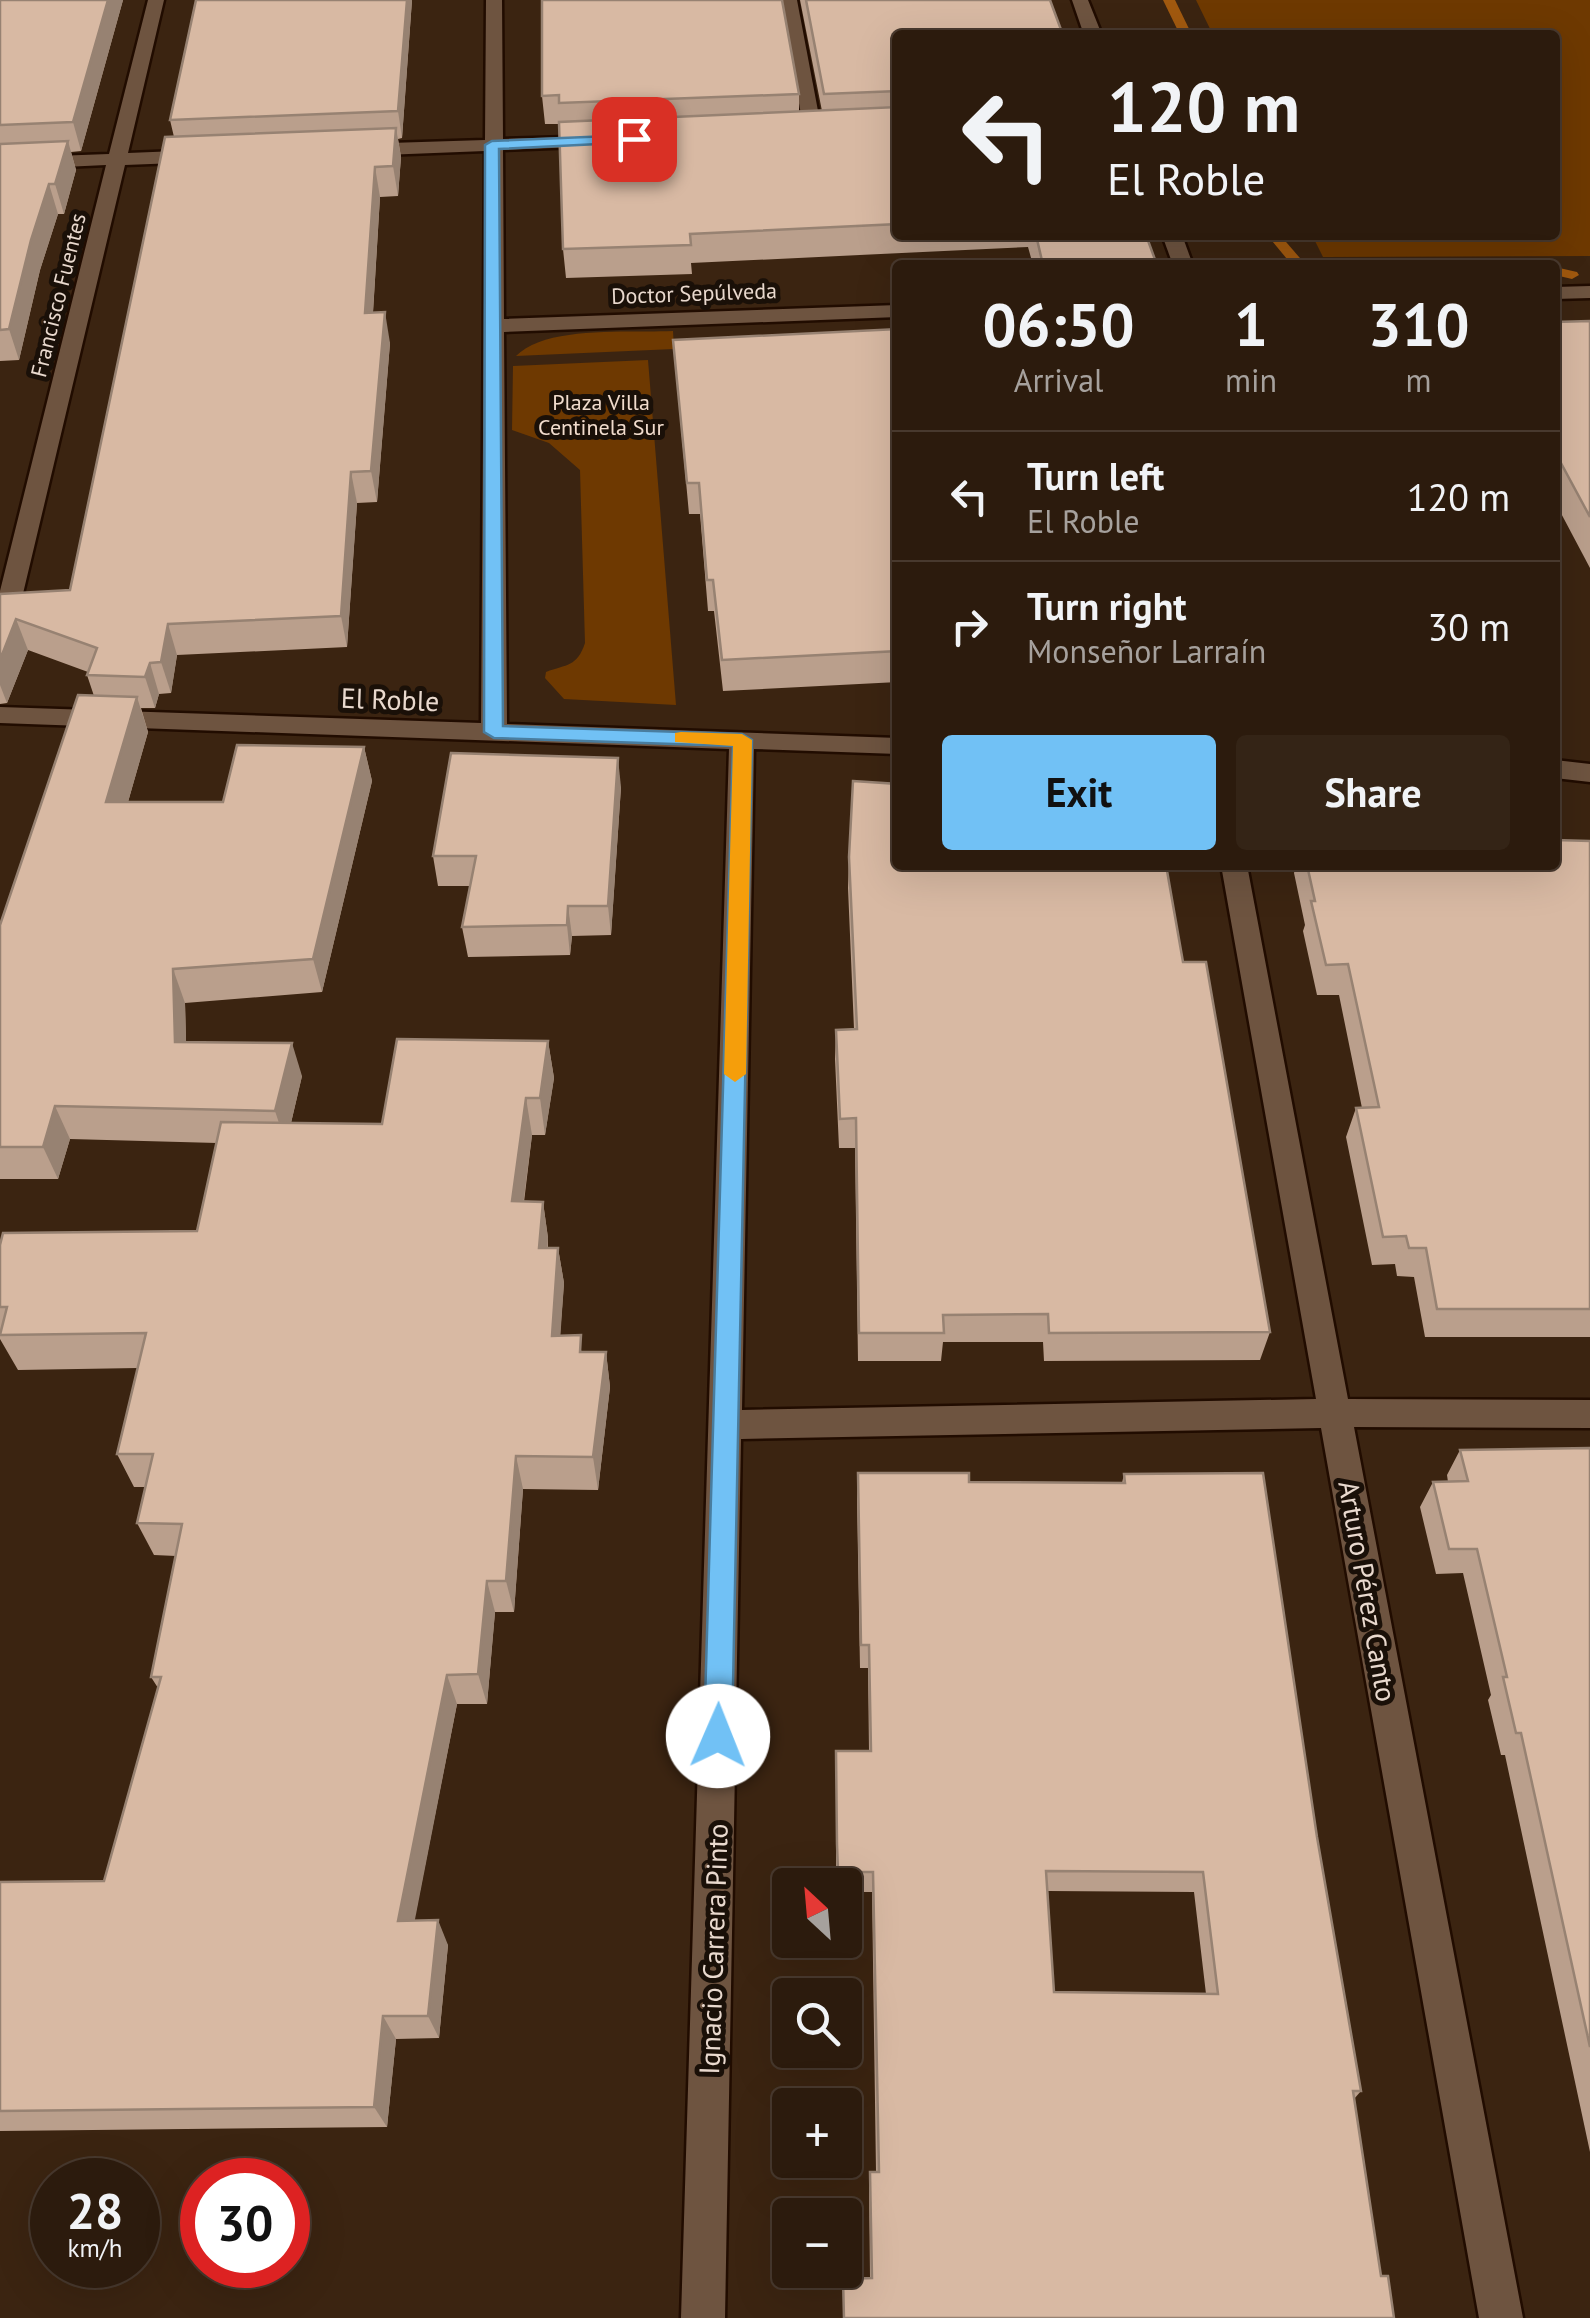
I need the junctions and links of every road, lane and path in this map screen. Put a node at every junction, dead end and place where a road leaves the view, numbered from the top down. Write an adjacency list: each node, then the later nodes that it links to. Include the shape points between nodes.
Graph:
1 (156, 0): 11 (street, Francisco Fuentes)
2 (494, 0): 8 (street)
3 (789, 0): 6 (street)
4 (1080, 0): 5 (street)
5 (1091, 30)
6 (812, 132)
7 (624, 140): 8 (street)
8 (492, 145): 9 (street); 16 (street)
9 (344, 151)
10 (231, 155): 11 (street)
11 (118, 159): 12 (street); 17 (street, Francisco Fuentes)
12 (0, 164)
13 (1590, 292): 14 (street)
14 (1560, 293)
15 (892, 311): 16 (street, Doctor Sepúlveda)
16 (492, 326): 19 (street)
17 (9, 602)
18 (2, 722): 19 (street, El Roble)
19 (494, 732): 20 (street, El Roble)
20 (742, 740): 21 (street, El Roble); 27 (street, Ignacio Carrera Pinto)
21 (892, 746)
22 (1560, 770): 23 (street)
23 (1590, 773)
24 (1235, 870): 25 (street, Arturo Pérez Canto)
25 (1336, 1414): 26 (street); 27 (street); 29 (street, Arturo Pérez Canto)
26 (1590, 1414)
27 (726, 1425): 28 (street, Ignacio Carrera Pinto)
28 (703, 2318)
29 (1501, 2318)

